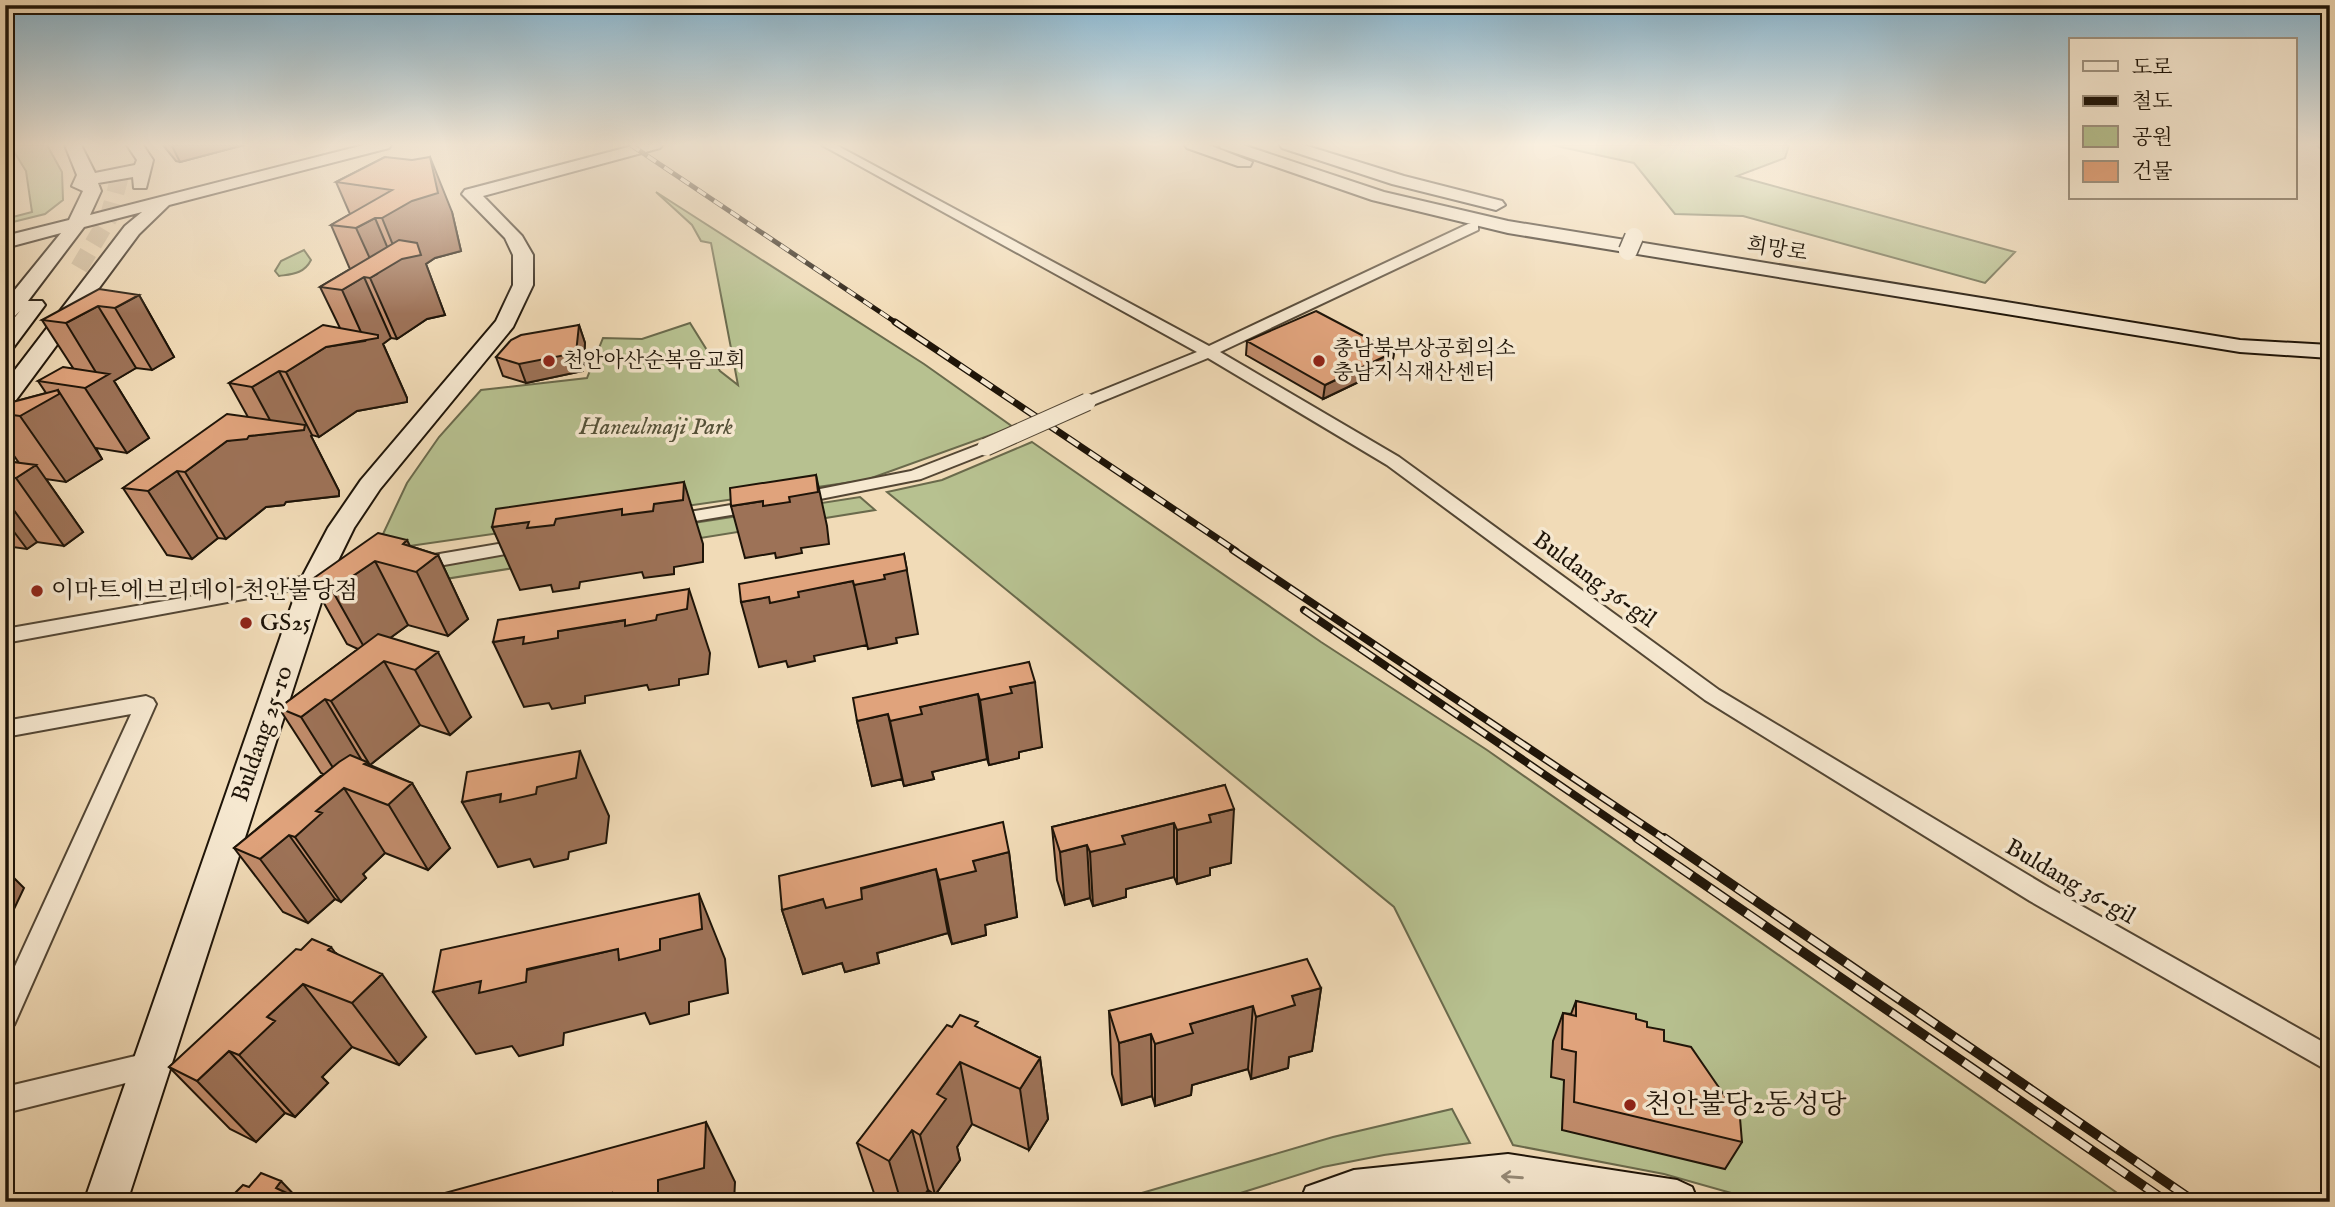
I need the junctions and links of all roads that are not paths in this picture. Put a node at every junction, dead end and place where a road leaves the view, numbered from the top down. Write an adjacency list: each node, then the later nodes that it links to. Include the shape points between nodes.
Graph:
1 (76, 201): 16 (main road)
2 (88, 201): 14 (main road)
3 (131, 201): 13 (main road)
4 (147, 201): 13 (main road)
5 (160, 201): 13 (main road)
6 (176, 201): 19 (main road, via 143,218)
7 (478, 201): 31 (main road, Buldang 25-ro, via 513,236 523,256 523,285 506,323 370,485 341,528)
8 (932, 201): 24 (street, Buldang 36-gil)
9 (1367, 201): 15 (main road)
10 (1400, 201): 25 (main road, 희망로, via 1508,227 2239,346)
11 (1444, 201): 22 (main road, via 1682,248 2235,336)
12 (1484, 201): 15 (main road, via 1625,229 1631,244 1617,254)
13 (129, 207): 14 (main road); 19 (main road, via 106,250)
14 (81, 218): 16 (main road); 17 (main road); 20 (main road)
15 (1473, 227): 24 (street)
16 (5, 232)
17 (5, 242)
18 (5, 256): 20 (main road, via 31,263)
19 (80, 265): 20 (main road); 23 (main road); 26 (main road); 27 (main road)
20 (36, 280): 21 (main road)
21 (5, 316)
22 (2330, 340)
23 (5, 343)
24 (1209, 352): 28 (street, bridge, via 915,475); 35 (street, Buldang 36-gil, via 1393,461 1712,695 2039,894)
25 (2330, 352)
26 (5, 368)
27 (5, 399)
28 (652, 523)
29 (544, 542): 30 (street)
30 (395, 567)
31 (327, 579): 32 (street); 36 (main road, Buldang 25-ro)
32 (5, 636)
33 (5, 729): 34 (street, via 146,704)
34 (5, 1017)
35 (2330, 1060)
36 (148, 1066): 37 (street); 38 (main road, Buldang 25-ro)
37 (5, 1100)
38 (105, 1202)
39 (1321, 1202): 40 (main road, one-way to 39, via 1508,1175 1354,1191)
40 (1677, 1202)

